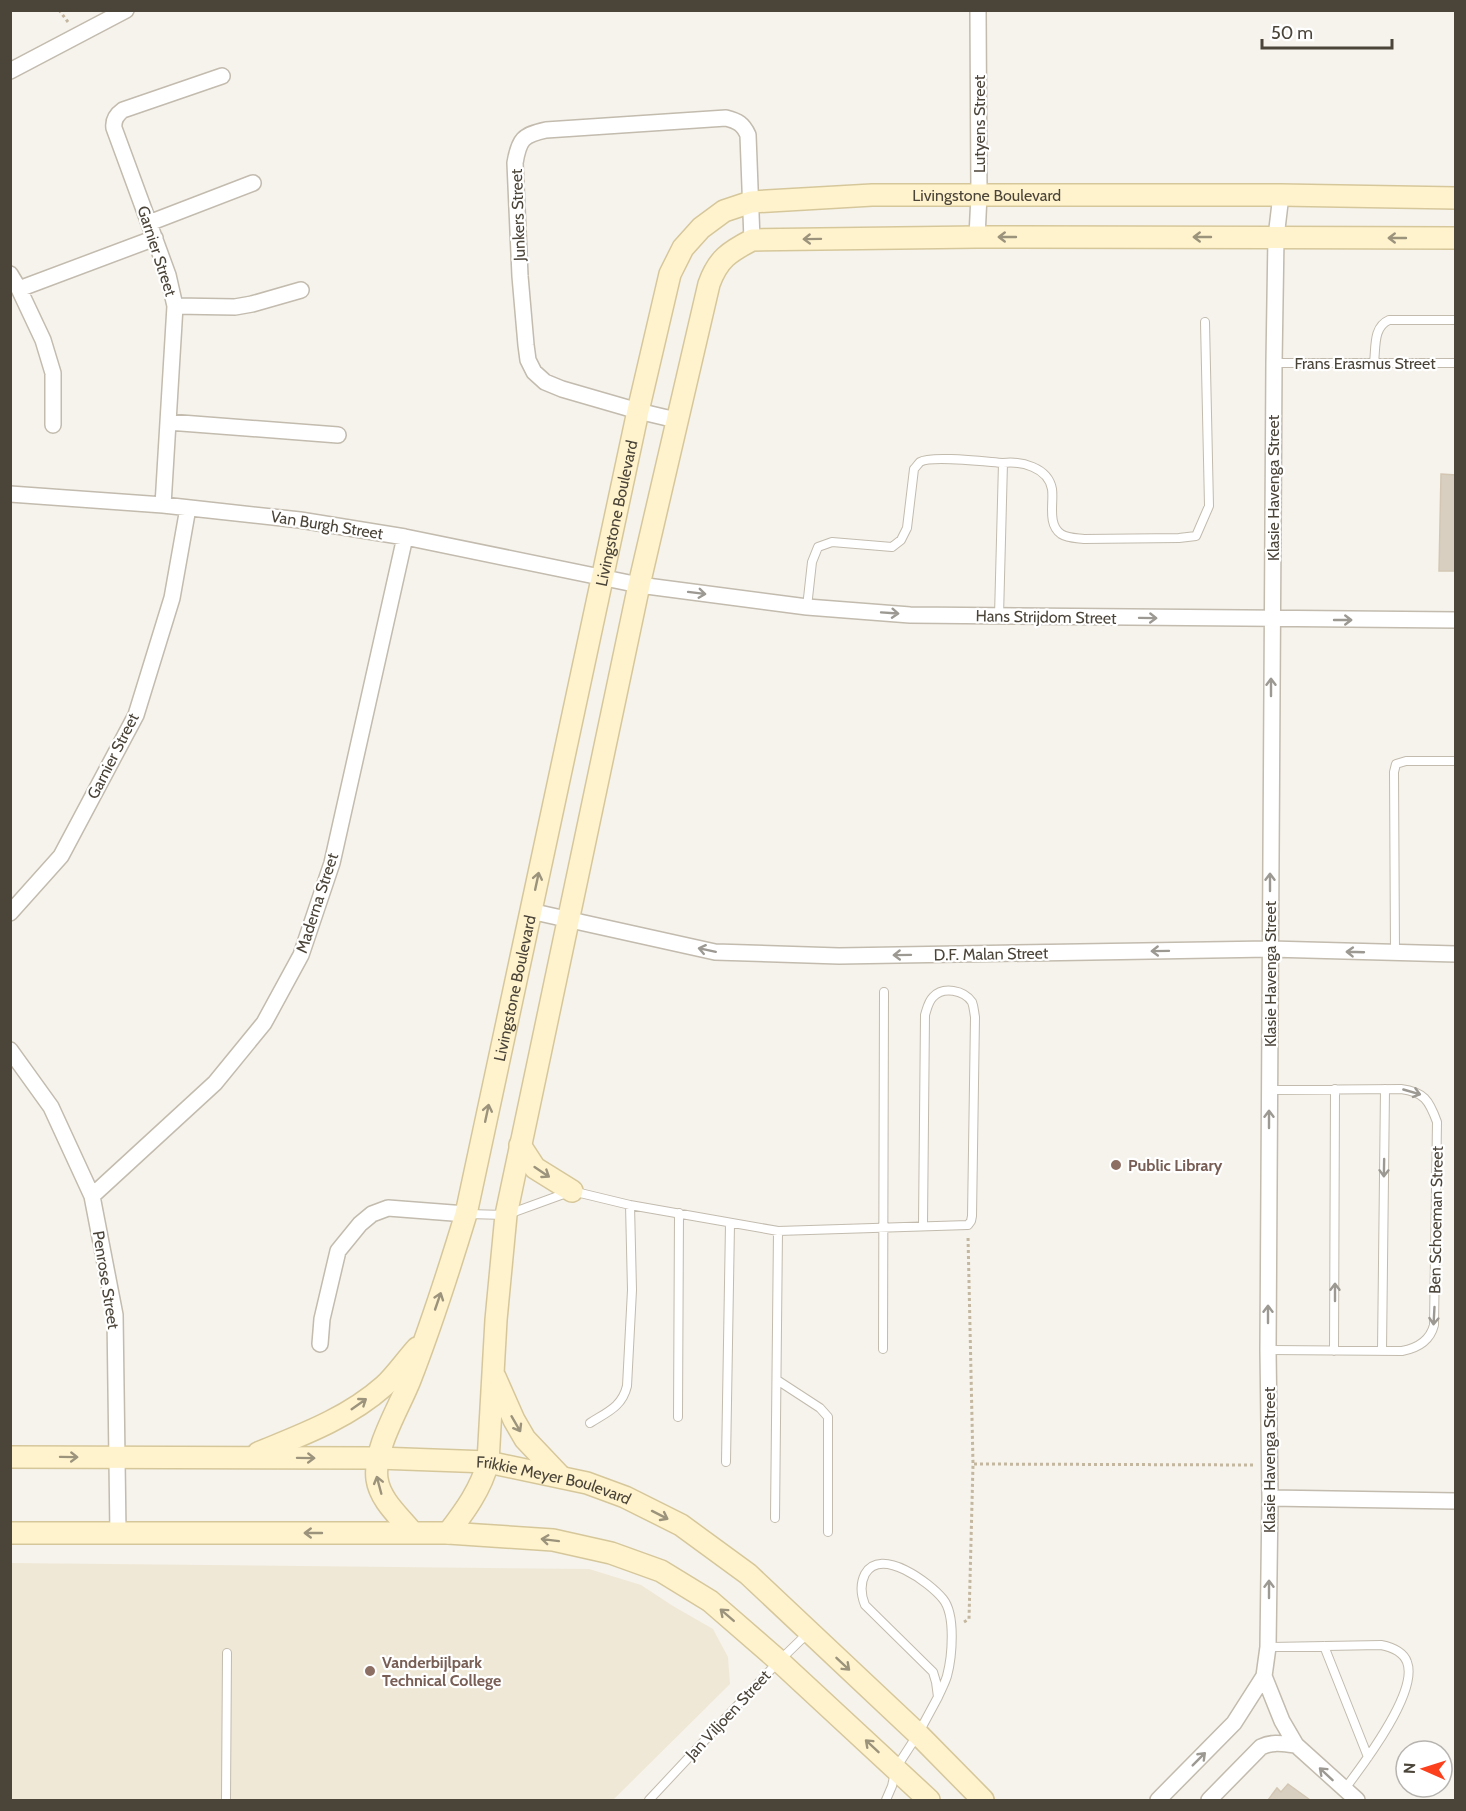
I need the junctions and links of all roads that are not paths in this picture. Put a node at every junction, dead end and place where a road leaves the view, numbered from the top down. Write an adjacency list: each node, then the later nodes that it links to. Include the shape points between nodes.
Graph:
1 (126, 10): 3 (street)
2 (978, 10): 6 (street, Lutyens Street)
3 (10, 71)
4 (222, 76): 10 (street, Garnier Street, via 123,110 115,119 114,128)
5 (253, 183): 10 (street)
6 (979, 195): 7 (street, Livingstone Boulevard); 9 (street, Livingstone Boulevard, via 872,195); 11 (street, Lutyens Street)
7 (1281, 195): 8 (street, Livingstone Boulevard); 12 (street, Klasie Havenga Street)
8 (1455, 198)
9 (751, 202): 15 (street, Junkers Street); 25 (street, Livingstone Boulevard, via 724,211 683,248 670,274); 25 (street, Junkers Street, via 748,135 738,121 726,118 546,130 531,134 518,148 520,276 528,360 545,382)
10 (149, 223): 13 (street, Garnier Street)
11 (977, 237): 12 (street, one-way to 11); 15 (street, one-way to 15)
12 (1276, 237): 14 (street, one-way to 12); 22 (street, Klasie Havenga Street)
13 (155, 238): 17 (street); 19 (street, Garnier Street)
14 (1455, 238)
15 (752, 240): 26 (street, via 731,251 714,269)
16 (10, 274): 17 (street)
17 (19, 289): 28 (street, via 43,340 53,374)
18 (301, 290): 19 (street, via 235,307)
19 (176, 306): 27 (street, Garnier Street)
20 (1455, 320): 23 (lane, via 1384,322 1377,334)
21 (1205, 322): 30 (lane, via 1209,506 1196,536 1069,537 1053,525 1052,487 1045,475 1035,467)
22 (1274, 363): 23 (lane, Frans Erasmus Street); 39 (street, Klasie Havenga Street)
23 (1374, 363): 24 (lane, Frans Erasmus Street)
24 (1455, 363)
25 (638, 411): 26 (street, Junkers Street); 35 (street, Livingstone Boulevard)
26 (676, 420): 36 (street)
27 (168, 422): 29 (street); 32 (street, Garnier Street)
28 (53, 425)
29 (338, 435)
30 (1003, 463): 37 (lane, via 940,459 921,462 914,469 907,528 901,540 892,547 832,542 818,547 812,562); 38 (lane)
31 (10, 494): 32 (street, Van Burgh Street)
32 (163, 505): 33 (street, Van Burgh Street)
33 (188, 508): 34 (street, Van Burgh Street); 43 (street, Garnier Street, via 172,598 136,715 61,856)
34 (405, 537): 35 (street, Van Burgh Street); 55 (street, Maderna Street, via 332,863 301,955 264,1023 214,1083)
35 (602, 578): 36 (street, Van Burgh Street); 42 (street, Livingstone Boulevard, one-way to 35)
36 (639, 585): 37 (street, Hans Strijdom Street, one-way to 37); 44 (street)
37 (807, 607): 38 (street, Hans Strijdom Street, one-way to 38, via 910,615)
38 (999, 616): 39 (street, Hans Strijdom Street, one-way to 39)
39 (1272, 620): 40 (street, Hans Strijdom Street, one-way to 40); 45 (street, Klasie Havenga Street, one-way to 39)
40 (1455, 620)
41 (1455, 761): 46 (lane, via 1396,764)
42 (530, 911): 44 (street, D.F. Malan Street); 58 (street, Livingstone Boulevard, one-way to 42)
43 (10, 912)
44 (569, 919): 45 (street, D.F. Malan Street, one-way to 44, via 839,956 715,952); 53 (street)
45 (1270, 949): 46 (street, D.F. Malan Street, one-way to 45); 52 (street, Klasie Havenga Street)
46 (1395, 953): 47 (street, D.F. Malan Street)
47 (1455, 954)
48 (884, 992): 62 (lane)
49 (10, 1050): 55 (street, Penrose Street, via 51,1107)
50 (1335, 1089): 51 (lane, Ben Schoeman Street); 52 (lane, Ben Schoeman Street); 68 (lane, one-way to 50)
51 (1385, 1089): 69 (lane, one-way to 69); 69 (lane, Ben Schoeman Street, one-way to 69, via 1414,1090 1422,1095 1430,1103 1437,1122 1434,1324 1431,1334 1414,1349)
52 (1270, 1090): 67 (street, Klasie Havenga Street, one-way to 52)
53 (520, 1145): 54 (street, one-way to 54, via 535,1168); 59 (street)
54 (572, 1191): 56 (lane); 59 (lane)
55 (92, 1196): 76 (street, Penrose Street, via 114,1315)
56 (630, 1205): 57 (lane); 73 (lane, via 632,1290 627,1386 617,1406)
57 (679, 1213): 60 (lane); 72 (lane)
58 (466, 1214): 59 (lane); 64 (street, Livingstone Boulevard, one-way to 58); 65 (street, via 388,1208 360,1224 338,1251)
59 (506, 1215): 70 (street)
60 (730, 1224): 63 (lane); 79 (lane)
61 (923, 1225): 61 (lane, via 926,1015 933,997 950,990 962,993 974,1005 972,1216 968,1225); 62 (lane)
62 (882, 1227): 63 (lane); 66 (lane)
63 (778, 1231): 71 (lane)
64 (424, 1341): 75 (street, one-way to 64, via 356,1407 384,1385); 77 (street, Livingstone Boulevard)
65 (320, 1344)
66 (883, 1349)
67 (1268, 1350): 68 (lane, Ben Schoeman Street); 81 (street, Klasie Havenga Street)
68 (1334, 1351): 69 (lane, Ben Schoeman Street)
69 (1382, 1351)
70 (493, 1371): 78 (street); 80 (street, one-way to 80, via 525,1439)
71 (777, 1380): 83 (lane); 85 (lane, via 828,1417)
72 (678, 1417)
73 (590, 1424)
74 (10, 1457): 76 (street, Frikkie Meyer Boulevard, one-way to 76)
75 (249, 1457): 76 (street, Frikkie Meyer Boulevard); 77 (street, Frikkie Meyer Boulevard, one-way to 77)
76 (116, 1458): 87 (street, Penrose Street)
77 (378, 1458): 78 (street, Frikkie Meyer Boulevard); 84 (street, Livingstone Boulevard, one-way to 77, via 379,1489)
78 (488, 1462): 80 (street, Frikkie Meyer Boulevard); 88 (street, via 476,1492)
79 (726, 1462)
80 (561, 1477): 89 (street, Frikkie Meyer Boulevard, one-way to 89, via 625,1497 681,1525 748,1574)
81 (1270, 1498): 82 (street); 91 (street, Klasie Havenga Street, one-way to 81)
82 (1455, 1501)
83 (775, 1518)
84 (412, 1532): 87 (street, one-way to 87); 88 (street)
85 (828, 1532)
86 (10, 1533): 87 (street)
87 (118, 1533)
88 (448, 1533): 93 (street, one-way to 88, via 710,1601 661,1571 611,1553 553,1540)
89 (809, 1632): 93 (lane, Jan Viljoen Street); 96 (street, Frikkie Meyer Boulevard, one-way to 96)
90 (1324, 1646): 91 (lane); 98 (lane); 98 (lane, via 1381,1645 1390,1647 1408,1663 1402,1699)
91 (1268, 1647): 94 (street, Klasie Havenga Street)
92 (227, 1653): 101 (lane)
93 (779, 1661): 99 (street, one-way to 93); 102 (lane, Jan Viljoen Street)
94 (1264, 1676): 97 (street, Klasie Havenga Street); 106 (street, one-way to 94, via 1234,1723)
95 (938, 1697): 95 (lane, via 933,1672 865,1605 861,1588 866,1573 876,1564 896,1565 918,1578 942,1598 949,1613 948,1675); 96 (lane)
96 (918, 1734): 99 (lane); 105 (street, Frikkie Meyer Boulevard)
97 (1296, 1745): 100 (street, Klasie Havenga Street, one-way to 97); 107 (street, via 1276,1743 1261,1748)
98 (1368, 1757): 100 (lane)
99 (896, 1768): 103 (lane); 104 (street)
100 (1344, 1790): 108 (street, Klasie Havenga Street)
101 (226, 1800)
102 (649, 1800)
103 (886, 1800)
104 (929, 1800)
105 (983, 1800)
106 (1158, 1800)
107 (1209, 1800)
108 (1357, 1800)

